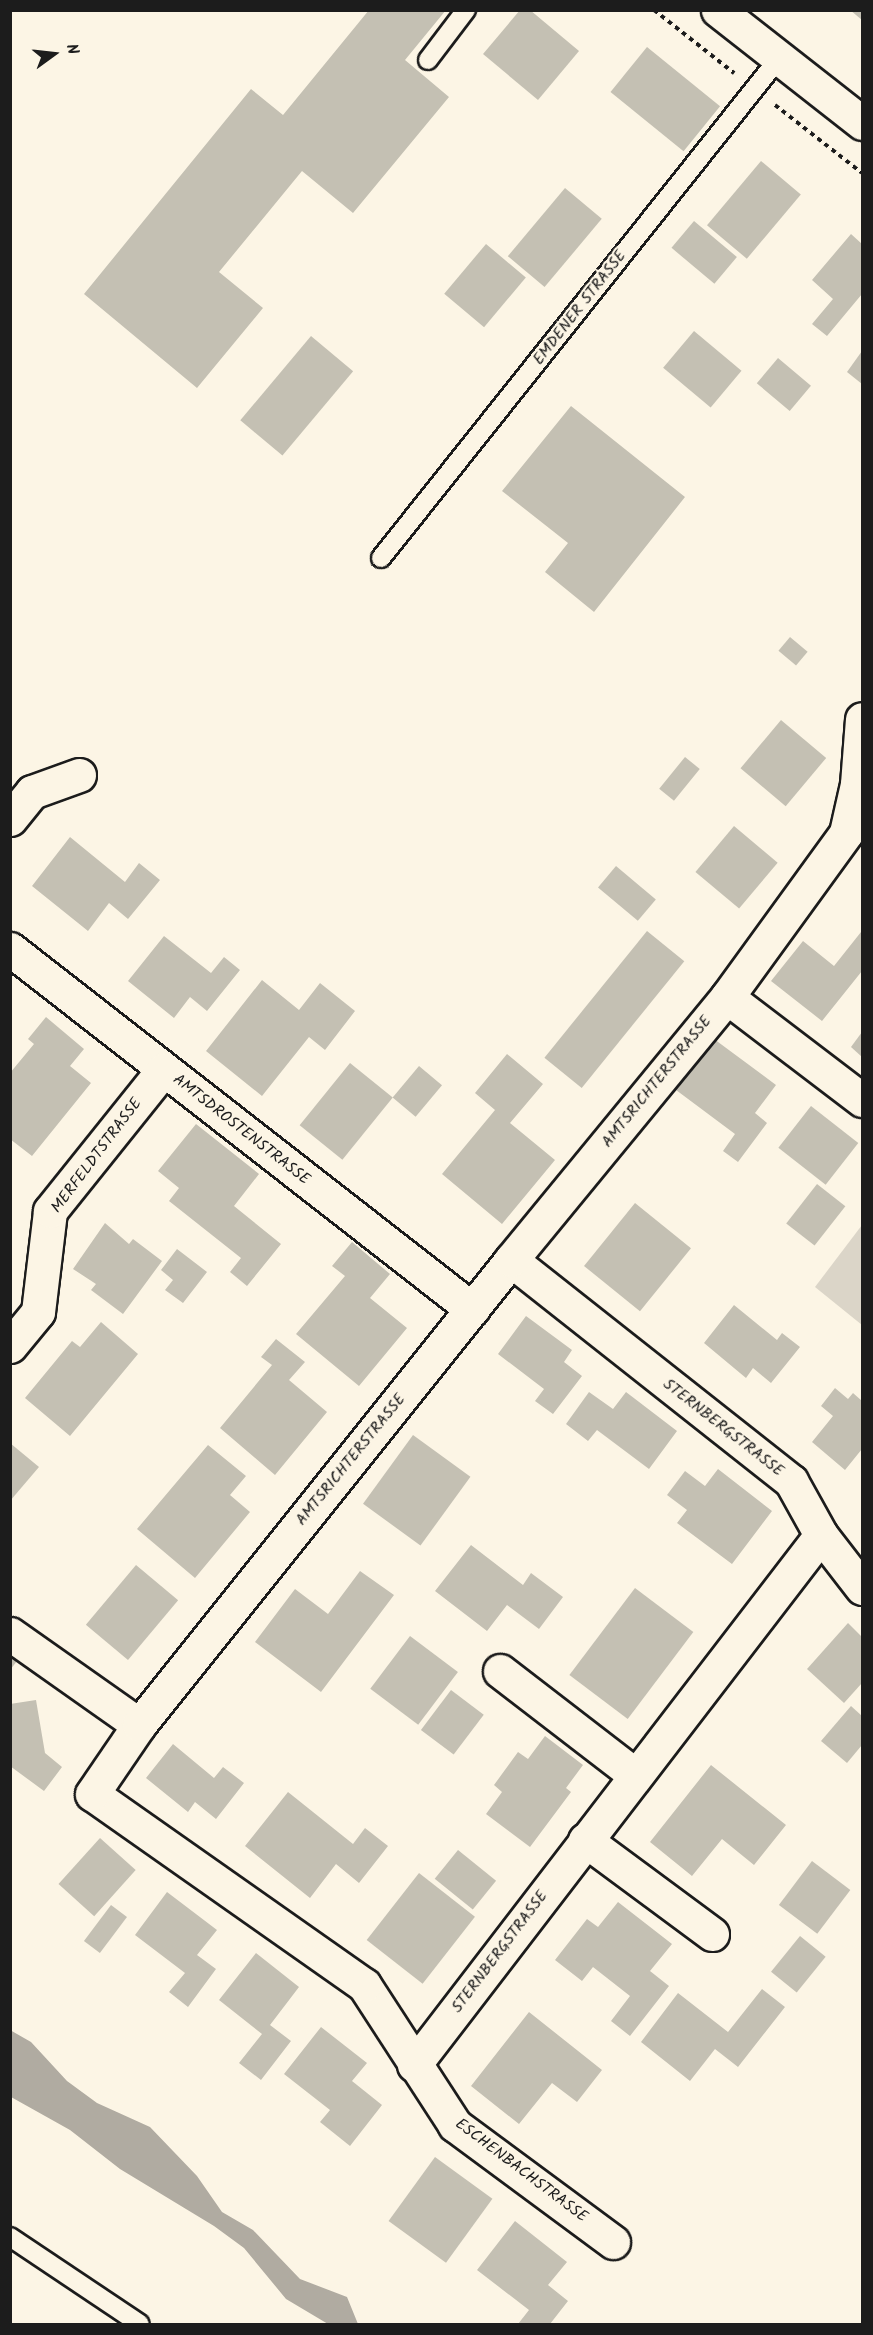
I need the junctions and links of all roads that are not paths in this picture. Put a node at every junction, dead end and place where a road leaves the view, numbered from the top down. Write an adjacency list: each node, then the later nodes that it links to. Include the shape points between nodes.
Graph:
1 (466, 10): 4 (lane)
2 (718, 10): 3 (street)
3 (779, 58): 5 (street); 6 (lane, EMDENER STRASSE)
4 (428, 60)
5 (862, 123)
6 (381, 558)
7 (862, 719): 9 (street, AMTSRICHTERSTRASSE)
8 (79, 775): 10 (street, via 32,792)
9 (860, 785): 12 (street, AMTSRICHTERSTRASSE, via 846,833)
10 (10, 819)
11 (10, 949): 13 (street, AMTSDROSTENSTRASSE)
12 (727, 997): 14 (street); 15 (street, AMTSRICHTERSTRASSE)
13 (163, 1070): 16 (street, AMTSDROSTENSTRASSE); 17 (street, MERFELDTSTRASSE, via 50,1211 38,1312)
14 (862, 1100)
15 (511, 1260): 16 (street, AMTSRICHTERSTRASSE); 18 (street, STERNBERGSTRASSE, via 791,1482)
16 (472, 1309): 22 (street, AMTSRICHTERSTRASSE)
17 (10, 1346)
18 (821, 1534): 19 (street); 23 (street, STERNBERGSTRASSE)
19 (862, 1588)
20 (10, 1634): 22 (street)
21 (500, 1671): 23 (street)
22 (140, 1725): 26 (street, AMTSRICHTERSTRASSE, via 92,1794 364,1984)
23 (635, 1775): 24 (street, STERNBERGSTRASSE)
24 (585, 1840): 25 (street); 26 (street, STERNBERGSTRASSE)
25 (712, 1934)
26 (414, 2065): 28 (street, ESCHENBACHSTRASSE, via 455,2125)
27 (10, 2237): 29 (lane)
28 (614, 2242)
29 (140, 2325)

